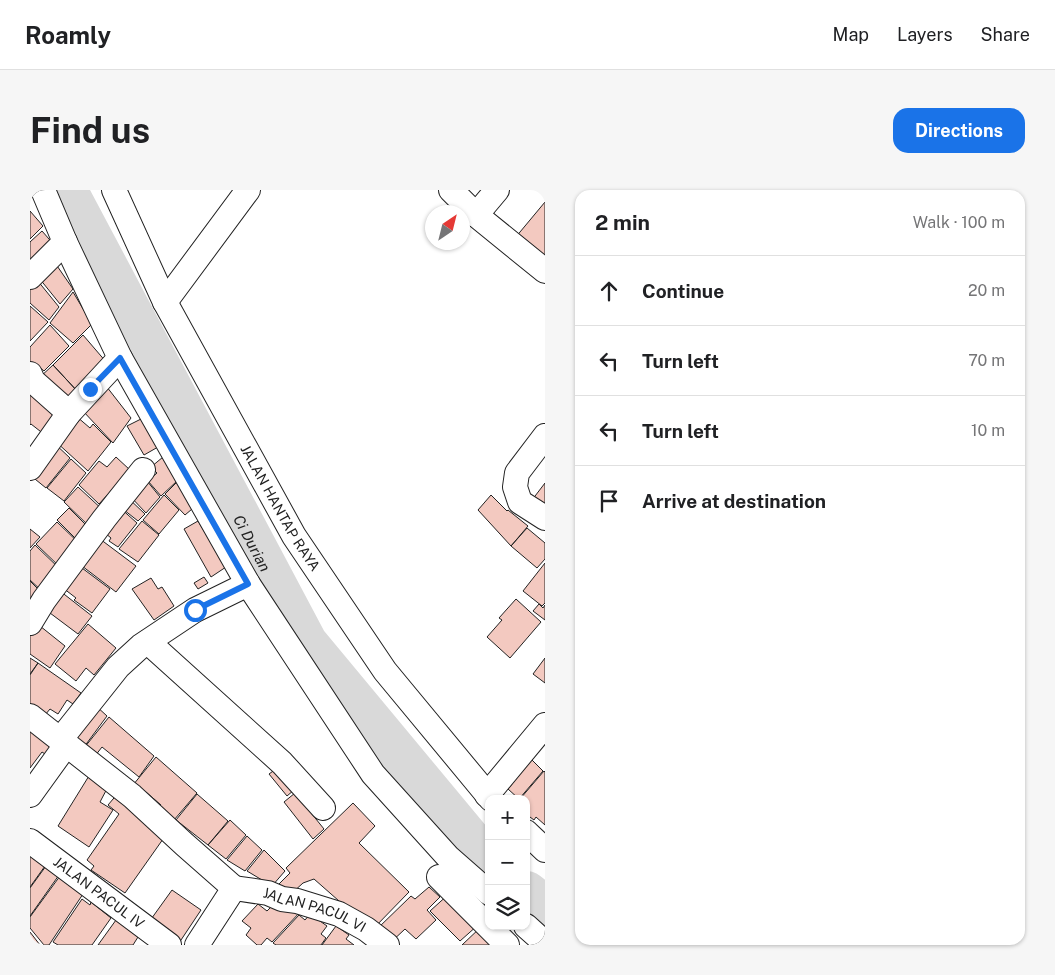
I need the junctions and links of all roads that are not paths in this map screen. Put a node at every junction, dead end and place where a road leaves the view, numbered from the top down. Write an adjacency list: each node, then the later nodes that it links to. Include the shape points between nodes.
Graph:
1 (43, 190): 7 (street)
2 (114, 190): 10 (street, JALAN HANTAP RAYA)
3 (248, 190): 10 (street)
4 (451, 190): 6 (street)
5 (497, 190): 6 (street)
6 (476, 215): 8 (street)
7 (66, 242): 9 (street); 11 (street)
8 (545, 271)
9 (30, 276)
10 (164, 302): 25 (street, JALAN HANTAP RAYA, via 294,536 385,671)
11 (120, 358): 13 (street); 18 (street)
12 (31, 380): 13 (street)
13 (69, 413): 15 (street)
14 (545, 436): 17 (street, via 517,473 515,487 520,502)
15 (30, 468)
16 (143, 470): 19 (street)
17 (545, 518)
18 (248, 584): 20 (street, via 195,610); 33 (street, via 373,774 448,857)
19 (30, 623)
20 (148, 642): 23 (street, via 118,667); 27 (street, via 282,763)
21 (30, 716): 23 (street)
22 (545, 725): 26 (street)
23 (63, 742): 24 (street); 32 (street, via 132,796)
24 (30, 794)
25 (487, 795)
26 (491, 795)
27 (323, 808)
28 (530, 836): 30 (street)
29 (30, 841): 34 (street, JALAN PACUL IV)
30 (545, 850)
31 (439, 877): 37 (street)
32 (234, 888): 35 (street); 36 (street, JALAN PACUL VI, via 268,893 339,914)
33 (485, 889)
34 (156, 941)
35 (198, 945)
36 (387, 945)
37 (507, 945)

